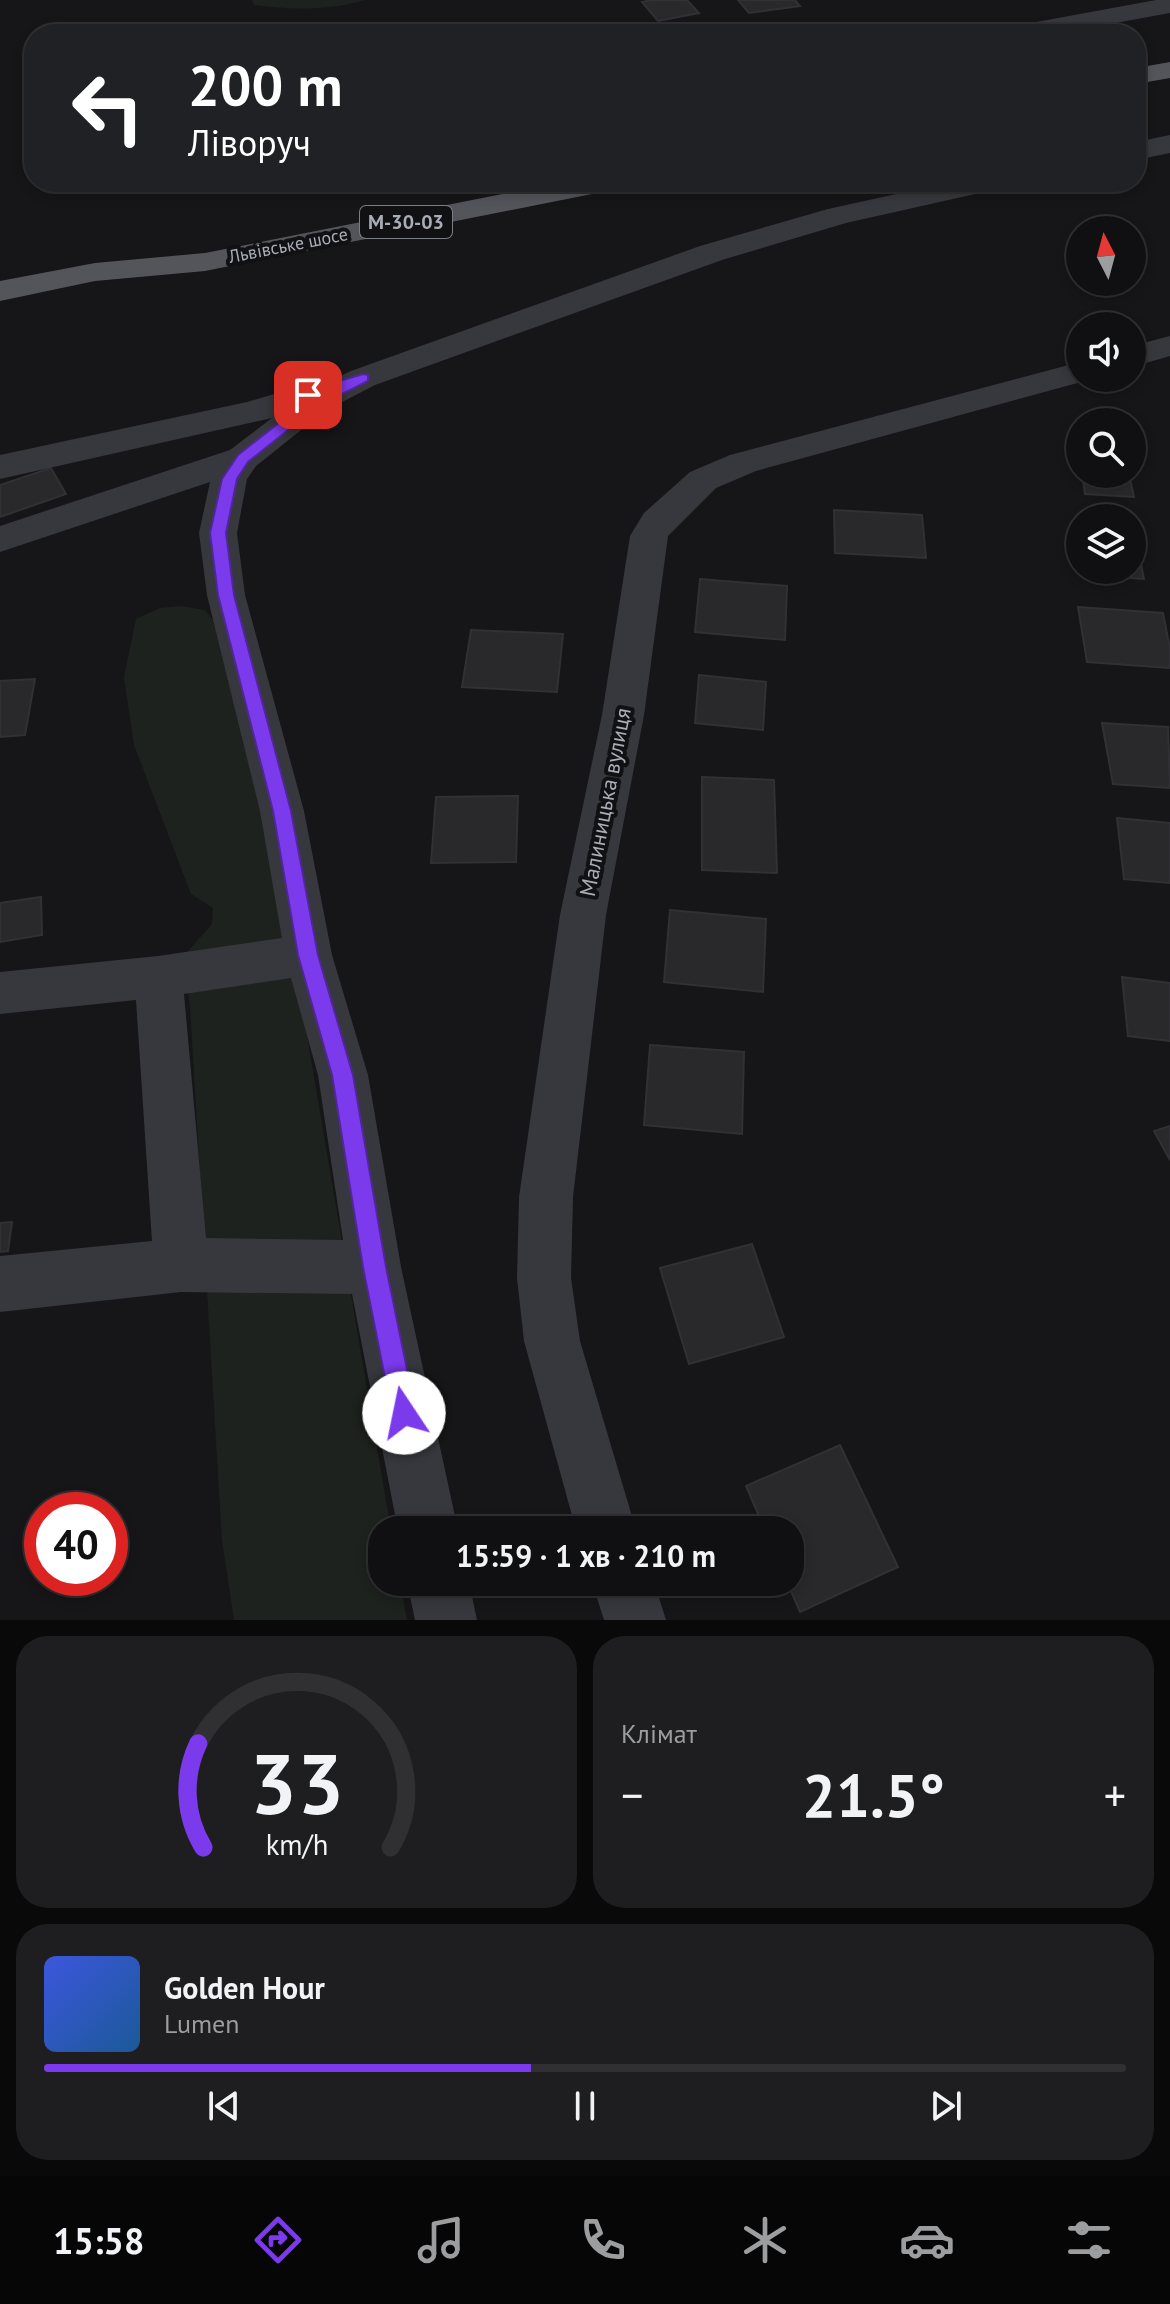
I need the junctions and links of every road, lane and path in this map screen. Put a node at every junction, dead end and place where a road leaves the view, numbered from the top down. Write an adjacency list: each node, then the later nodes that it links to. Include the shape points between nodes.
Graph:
1 (1170, 5): 2 (street)
2 (1068, 24)
3 (1170, 70): 4 (main road)
4 (1146, 74)
5 (1170, 144): 6 (street)
6 (1146, 149)
7 (557, 192): 9 (main road, Львівське шосе / М-30-03)
8 (946, 192): 15 (street, via 839,215 711,253)
9 (205, 262): 10 (main road, Львівське шосе / М-30-03, via 95,272); 11 (main road, Львівське шосе / М-30-03, via 104,296)
10 (0, 291)
11 (0, 318)
12 (1169, 352): 13 (street)
13 (1146, 355)
14 (1066, 376): 26 (street, Малиницька вулиця, via 743,463 703,480 649,536 623,715 583,915 546,1197 544,1278 552,1341)
15 (363, 378): 16 (street, via 313,403); 17 (street, via 253,412)
16 (243, 458): 18 (street); 19 (street, via 229,479 218,533 226,595 282,811)
17 (0, 467)
18 (0, 539)
19 (308, 955): 20 (street); 23 (street, via 343,1075)
20 (158, 977): 21 (street); 22 (street)
21 (0, 993)
22 (181, 1265): 23 (street); 24 (street)
23 (374, 1267): 25 (street)
24 (0, 1284)
25 (425, 1516)
26 (602, 1516)
27 (441, 1596): 29 (street)
28 (627, 1596): 30 (street)
29 (446, 1620)
30 (635, 1620)

